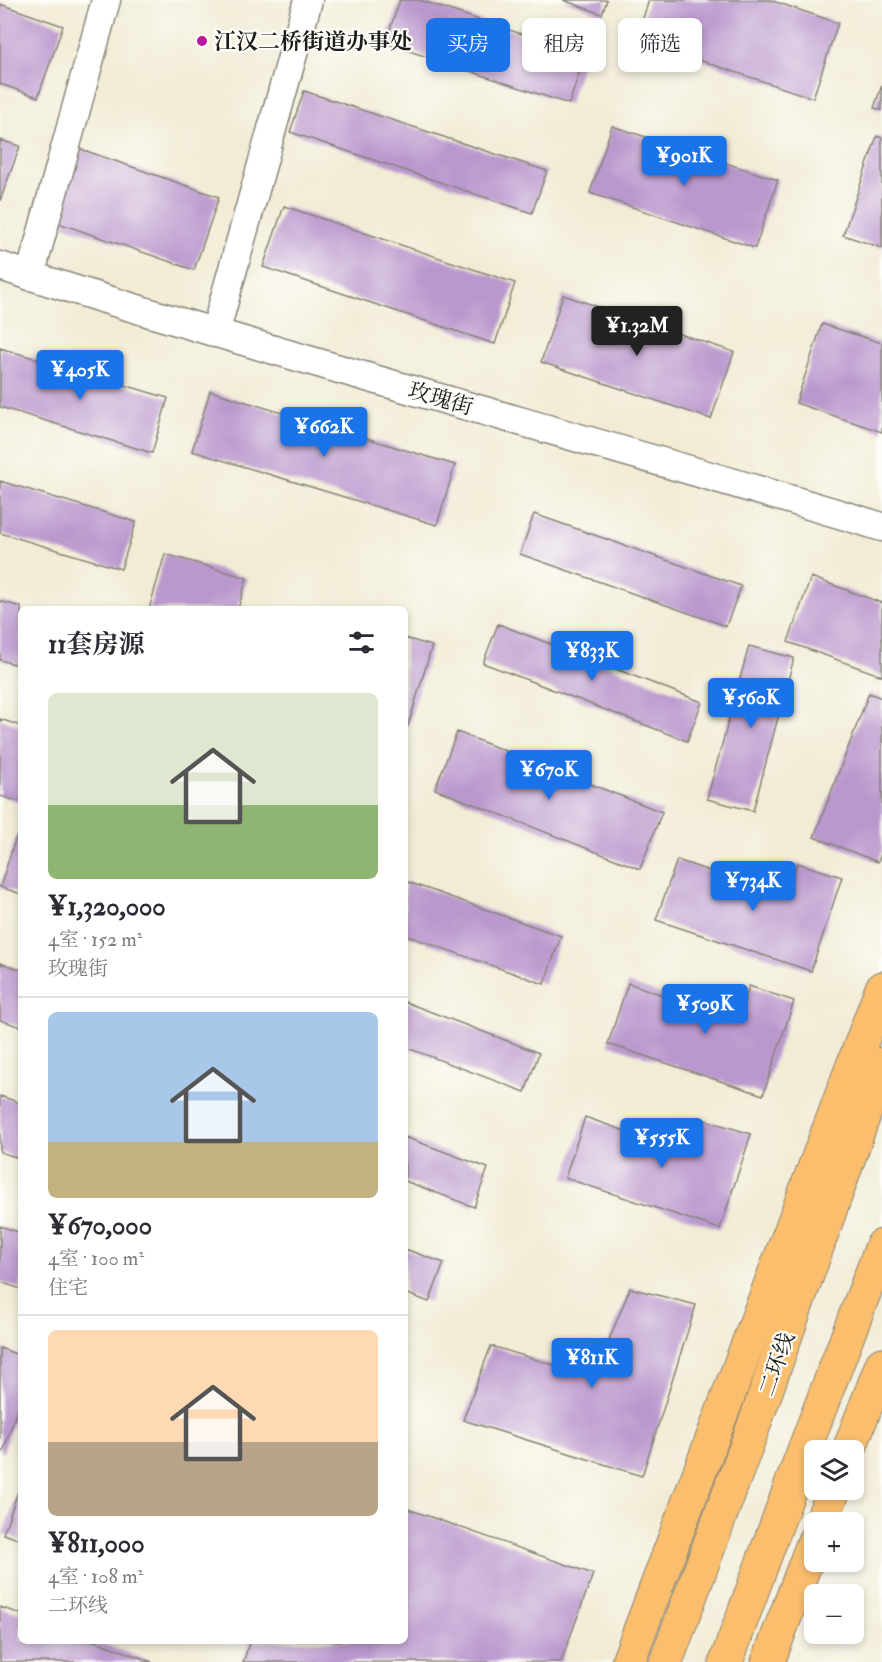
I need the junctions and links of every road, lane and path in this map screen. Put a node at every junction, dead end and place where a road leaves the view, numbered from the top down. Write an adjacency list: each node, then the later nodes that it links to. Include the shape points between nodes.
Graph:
1 (106, 0): 4 (street)
2 (308, 0): 5 (street)
3 (0, 266): 4 (street, 玫瑰街)
4 (30, 276): 5 (street, 玫瑰街)
5 (215, 333): 6 (street, 玫瑰街)
6 (882, 527)
7 (882, 988): 13 (main road)
8 (882, 1064): 14 (main road, 二环线)
9 (882, 1246): 15 (main road)
10 (882, 1364): 11 (main road)
11 (853, 1440)
12 (804, 1567): 16 (main road)
13 (628, 1662)
14 (666, 1662)
15 (726, 1662)
16 (768, 1662)

